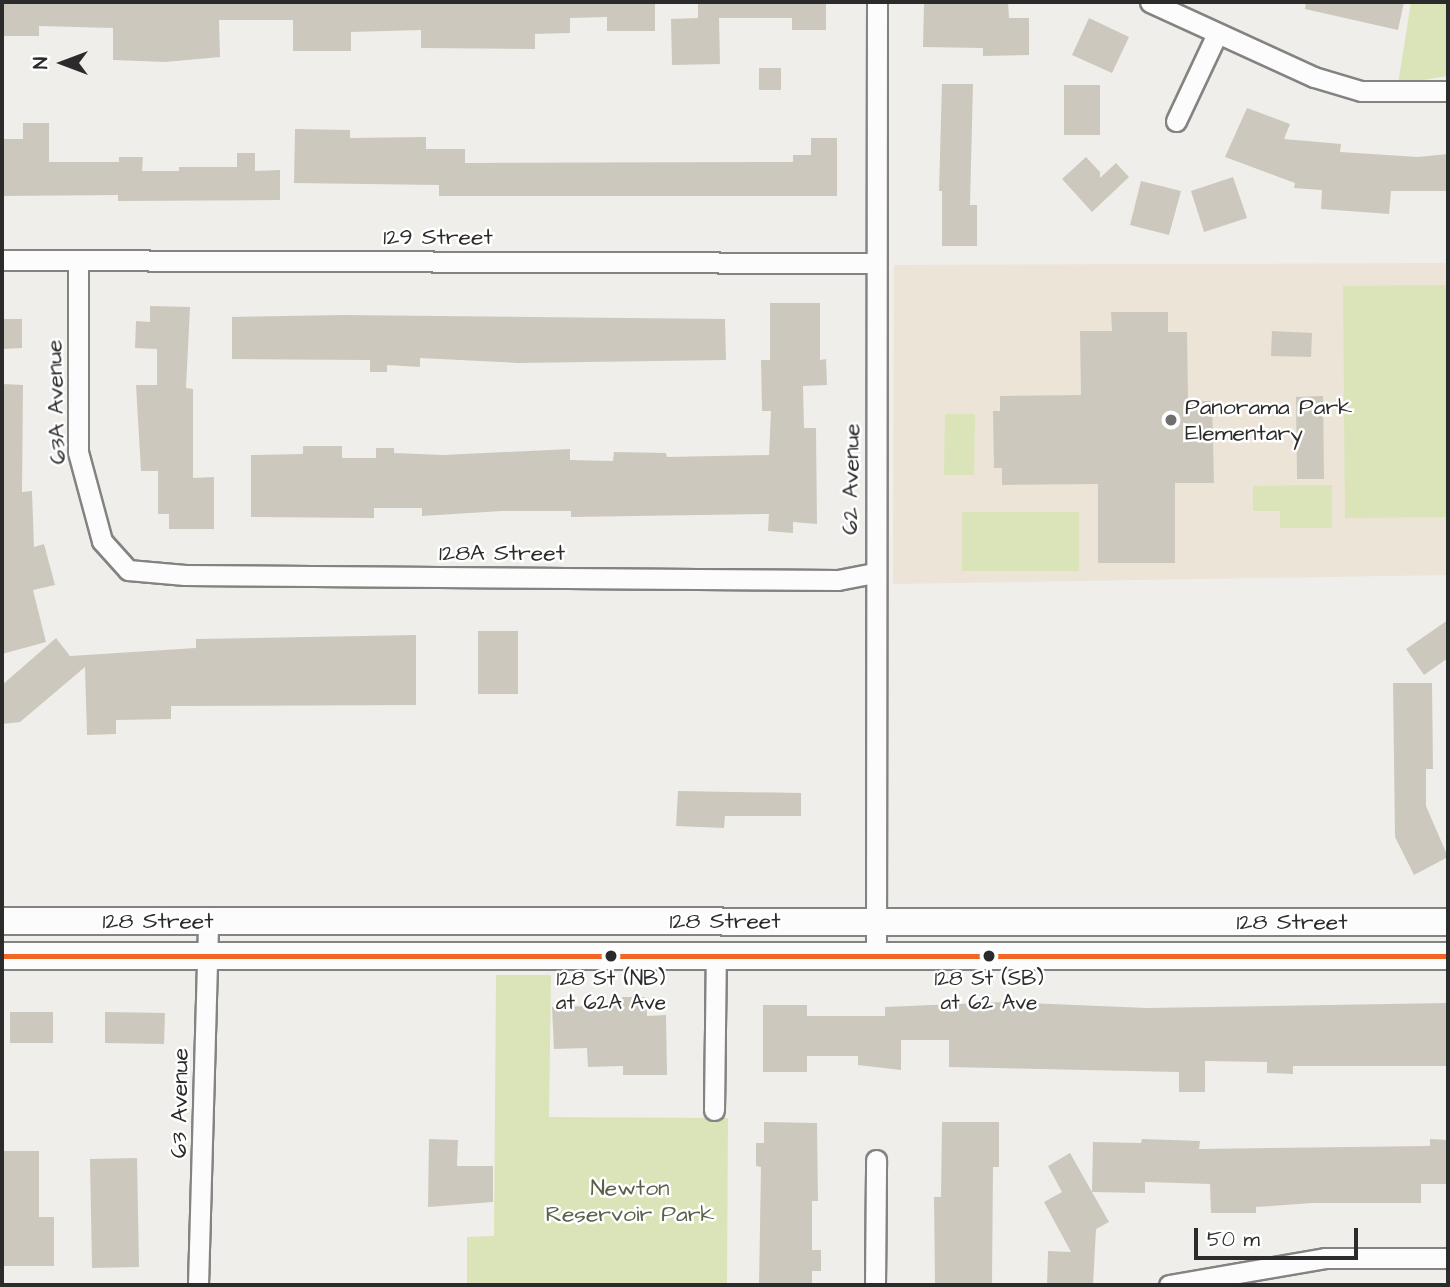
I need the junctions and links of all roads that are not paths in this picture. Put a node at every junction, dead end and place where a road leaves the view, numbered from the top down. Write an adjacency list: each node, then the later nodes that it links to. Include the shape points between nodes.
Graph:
1 (877, 2): 8 (street, 62 Avenue)
2 (1150, 2): 3 (street)
3 (1216, 34): 4 (street, via 1314,77 1361,91); 5 (street)
4 (1448, 91)
5 (1176, 121)
6 (2, 260): 7 (street, 129 Street)
7 (78, 260): 8 (street, 129 Street); 9 (street, 63A Avenue, via 78,452 102,541)
8 (875, 263): 10 (street, 62 Avenue)
9 (128, 570): 10 (street, 128A Street, via 185,575 824,580)
10 (875, 573): 11 (street, 62 Avenue)
11 (876, 920): 13 (main road, 128 Street); 14 (main road, 128 Street); 18 (street, 62 Avenue)
12 (2, 921): 13 (main road, 128 Street)
13 (208, 922): 17 (street, 63 Avenue)
14 (1448, 922)
15 (716, 954): 17 (main road, 128 Street); 18 (main road, 128 Street); 20 (street)
16 (2, 956): 17 (main road, 128 Street)
17 (208, 956): 23 (street, 63 Avenue)
18 (876, 956): 19 (main road, 128 Street)
19 (1448, 956)
20 (713, 1110)
21 (876, 1160): 24 (street)
22 (1448, 1258): 25 (street, via 1325,1258)
23 (198, 1285)
24 (875, 1285)
25 (1169, 1285)

